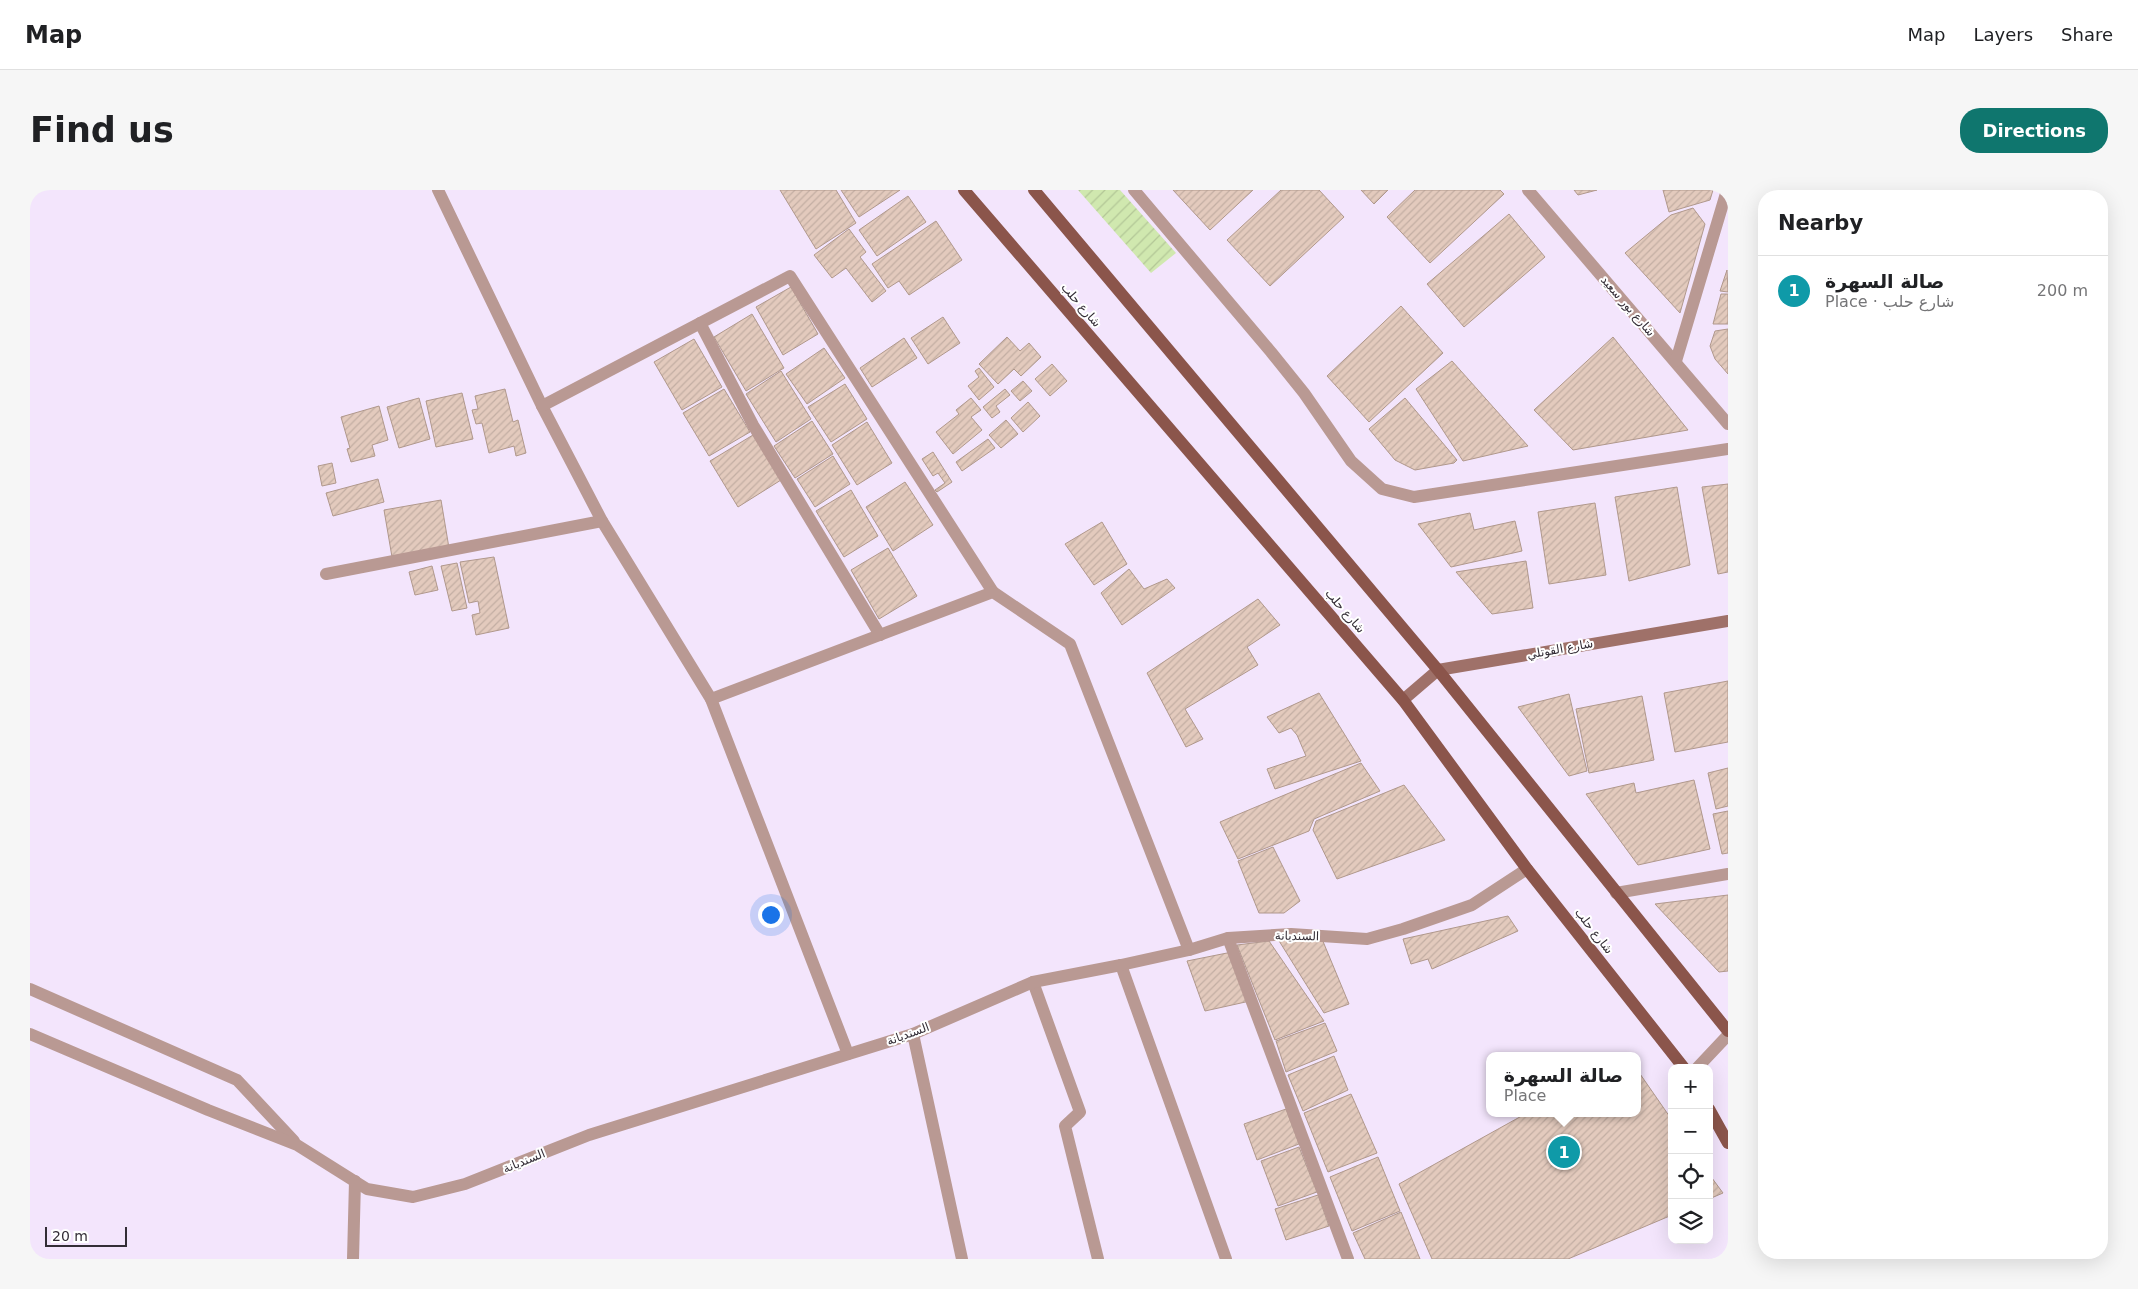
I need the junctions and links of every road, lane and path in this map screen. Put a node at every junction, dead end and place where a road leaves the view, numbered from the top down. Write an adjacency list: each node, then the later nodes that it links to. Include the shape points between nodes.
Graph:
1 (438, 190): 9 (street)
2 (964, 190): 19 (main road, شارع حلب)
3 (1034, 190): 17 (main road)
4 (1134, 190): 11 (street, via 1288,372 1351,461 1382,489 1414,497)
5 (1528, 190): 8 (street, شارع بور سعيد)
6 (1727, 190): 8 (street)
7 (700, 323): 9 (street); 14 (street, via 790,276); 16 (street, via 753,425)
8 (1676, 361): 10 (street, شارع بور سعيد)
9 (542, 406): 12 (street)
10 (1728, 424)
11 (1728, 449)
12 (602, 521): 13 (street); 18 (street)
13 (326, 574)
14 (993, 592): 16 (street); 24 (street, via 1070,644)
15 (1728, 621): 17 (street, شارع القوتلي)
16 (880, 635): 18 (street)
17 (1438, 670): 19 (street); 22 (main road)
18 (711, 699): 32 (street)
19 (1403, 700): 20 (main road, شارع حلب)
20 (1527, 869): 23 (street, السنديانة, via 1472,905 1366,938 1291,934); 33 (main road, شارع حلب)
21 (1728, 874): 22 (street)
22 (1616, 893): 28 (main road)
23 (1228, 938): 24 (street, السنديانة); 43 (street)
24 (1189, 950): 25 (street, السنديانة)
25 (1121, 965): 26 (street, السنديانة); 42 (street)
26 (1033, 982): 30 (street, السنديانة); 41 (street, via 1080,1112 1065,1126)
27 (30, 989): 37 (street, via 237,1080)
28 (1728, 1031)
29 (30, 1034): 37 (street)
30 (913, 1034): 32 (street, السنديانة); 40 (street)
31 (1728, 1035): 34 (street)
32 (848, 1054): 38 (street, السنديانة, via 589,1135 456,1186 413,1197 367,1189)
33 (1681, 1064)
34 (1701, 1064)
35 (1713, 1116): 36 (main road)
36 (1728, 1143)
37 (297, 1144): 38 (street, السنديانة)
38 (355, 1181): 39 (street)
39 (353, 1259)
40 (962, 1259)
41 (1098, 1259)
42 (1226, 1259)
43 (1348, 1259)

